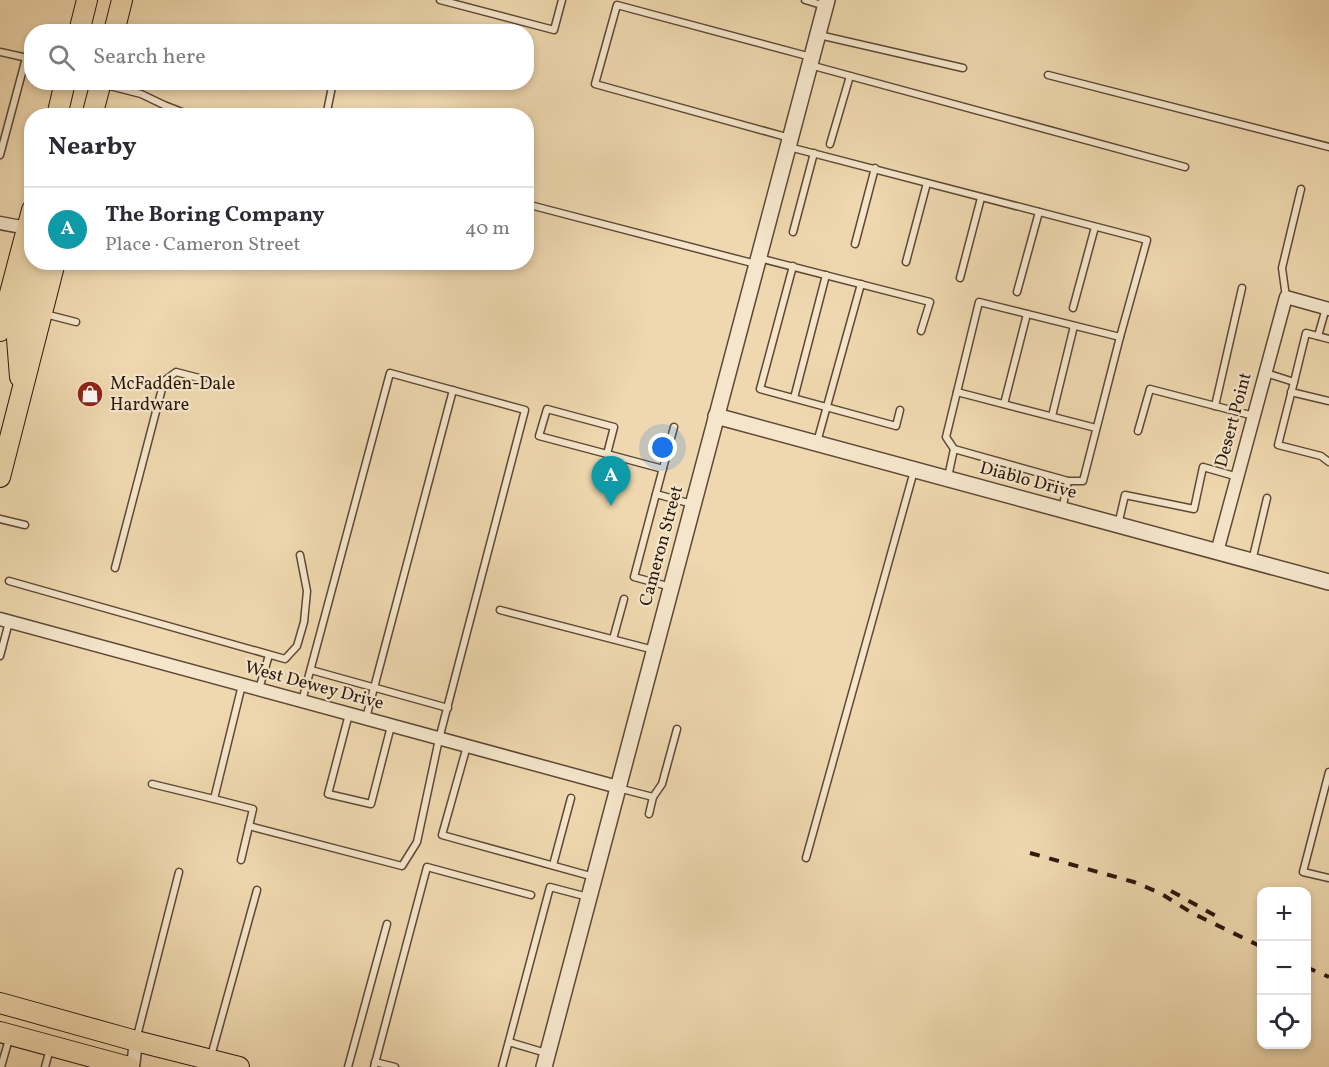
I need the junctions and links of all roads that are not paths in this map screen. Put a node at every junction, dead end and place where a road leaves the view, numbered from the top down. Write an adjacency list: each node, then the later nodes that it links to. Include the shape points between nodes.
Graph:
1 (87, 0): 7 (main road)
2 (122, 0): 8 (main road)
3 (440, 0): 9 (lane)
4 (562, 0): 10 (lane, via 554,30)
5 (805, 0): 6 (lane)
6 (826, 3): 11 (street, Cameron Street)
7 (81, 24)
8 (116, 24)
9 (531, 24)
10 (534, 25)
11 (818, 34): 14 (street, Cameron Street); 15 (lane)
12 (0, 52): 13 (lane)
13 (24, 57)
14 (811, 61): 18 (lane); 27 (street, Cameron Street); 27 (lane, via 617,5 595,84)
15 (963, 68)
16 (24, 75): 31 (lane)
17 (1048, 75): 29 (lane)
18 (850, 76): 28 (lane); 32 (lane)
19 (63, 90): 23 (main road)
20 (99, 90): 24 (main road)
21 (126, 90): 25 (lane)
22 (331, 90): 26 (lane)
23 (59, 108)
24 (94, 108)
25 (172, 108)
26 (328, 108)
27 (789, 142): 30 (lane); 45 (street, Cameron Street)
28 (830, 144)
29 (1329, 147)
30 (814, 153): 33 (lane); 42 (lane)
31 (0, 155)
32 (1185, 167)
33 (875, 168): 34 (lane); 43 (lane)
34 (927, 183): 36 (lane); 46 (lane)
35 (1301, 189): 55 (lane, via 1282,268)
36 (981, 198): 38 (lane); 51 (lane)
37 (534, 206): 45 (lane)
38 (1039, 212): 41 (lane); 54 (lane)
39 (0, 224): 40 (street)
40 (24, 226)
41 (1095, 227): 56 (lane); 65 (lane, via 1147,240)
42 (793, 232)
43 (855, 244)
44 (24, 247): 62 (main road)
45 (758, 261): 47 (lane); 80 (street, Cameron Street)
46 (906, 262)
47 (793, 266): 50 (lane); 74 (lane, via 760,389)
48 (34, 270): 73 (main road, via 17,339)
49 (53, 270): 58 (main road)
50 (826, 275): 52 (lane); 74 (lane)
51 (960, 278)
52 (861, 284): 63 (lane, via 930,302); 78 (lane)
53 (1242, 288): 77 (lane)
54 (1017, 292)
55 (1286, 297): 57 (street); 67 (street, Desert Point)
56 (1073, 308)
57 (1327, 309): 64 (lane)
58 (42, 313): 60 (lane); 73 (main road)
59 (1027, 314): 61 (lane); 71 (lane, via 979,302); 76 (lane)
60 (76, 322)
61 (1074, 326): 65 (lane); 81 (lane)
62 (0, 331)
63 (921, 331)
64 (1318, 336): 66 (lane); 69 (lane, via 1306,333)
65 (1120, 337): 84 (lane)
66 (1329, 339)
67 (1266, 373): 69 (lane); 82 (street, Desert Point)
68 (203, 379): 106 (lane, via 176,372 164,381)
69 (1294, 382): 72 (lane)
70 (453, 390): 117 (lane, via 390,373); 119 (lane); 122 (lane, via 525,410)
71 (957, 392): 76 (lane); 87 (lane, via 946,437)
72 (1291, 392): 75 (lane); 89 (lane, via 1278,445 1321,456)
73 (21, 394): 92 (main road)
74 (794, 398): 78 (lane)
75 (1329, 401)
76 (1004, 404): 81 (lane)
77 (1215, 406): 82 (lane); 85 (lane, via 1150,389)
78 (827, 407): 79 (lane, via 896,426); 86 (lane)
79 (900, 410)
80 (716, 416): 86 (street, Diablo Drive); 98 (street, Cameron Street)
81 (1052, 416): 84 (lane)
82 (1254, 416): 93 (street, Desert Point)
83 (674, 427): 90 (lane)
84 (1096, 428): 95 (lane, via 1083,481)
85 (1138, 431)
86 (817, 444): 91 (street, Diablo Drive)
87 (954, 449): 94 (lane); 95 (lane)
88 (607, 454): 88 (lane, via 614,427 547,409 539,436); 90 (lane)
89 (1329, 462)
90 (663, 469): 96 (lane)
91 (914, 470): 94 (street, Diablo Drive); 137 (lane)
92 (0, 477)
93 (1238, 477): 102 (lane, via 1203,467 1194,509 1125,495); 103 (street, Desert Point)
94 (947, 479): 99 (street, Diablo Drive)
95 (1068, 481): 99 (lane)
96 (656, 494): 98 (lane); 109 (lane, via 634,577)
97 (1267, 498): 105 (lane)
98 (693, 505): 109 (street, Cameron Street)
99 (1062, 510): 102 (street, Diablo Drive)
100 (0, 519): 101 (lane)
101 (25, 525)
102 (1118, 525): 103 (street, Diablo Drive)
103 (1217, 552): 105 (street, Diablo Drive)
104 (300, 555): 115 (lane, via 307,591 297,646 285,658)
105 (1252, 562): 108 (street, Diablo Drive)
106 (116, 568)
107 (9, 581): 115 (lane)
108 (1329, 582)
109 (671, 587): 114 (street, Cameron Street)
110 (624, 599): 113 (lane)
111 (500, 610): 113 (lane)
112 (5, 620): 116 (lane); 118 (street, West Dewey Drive)
113 (613, 639): 114 (lane)
114 (654, 650): 131 (street, Cameron Street)
115 (269, 655): 120 (lane)
116 (0, 656)
117 (311, 670): 119 (lane); 121 (lane)
118 (242, 685): 120 (street, West Dewey Drive); 134 (lane)
119 (375, 687): 122 (lane); 124 (lane)
120 (259, 690): 121 (street, West Dewey Drive)
121 (302, 701): 123 (street, West Dewey Drive)
122 (448, 708): 127 (lane)
123 (349, 714): 124 (street, West Dewey Drive); 125 (lane, via 328,794 371,804)
124 (366, 719): 125 (street, West Dewey Drive)
125 (391, 726): 127 (street, West Dewey Drive)
126 (677, 729): 132 (lane, via 662,784)
127 (439, 739): 128 (street, West Dewey Drive); 136 (lane, via 417,842 402,866)
128 (467, 746): 131 (street, West Dewey Drive); 139 (lane, via 441,835)
129 (1329, 772): 142 (lane, via 1303,872)
130 (152, 784): 134 (lane)
131 (618, 788): 132 (lane); 141 (street, Cameron Street)
132 (653, 797): 135 (lane)
133 (571, 798): 139 (lane)
134 (214, 799): 136 (lane, via 253,809)
135 (649, 814)
136 (249, 826): 138 (lane)
137 (807, 858)
138 (241, 860)
139 (553, 865): 141 (lane)
140 (179, 872): 149 (lane)
141 (594, 877): 145 (street, Cameron Street)
142 (1329, 878)
143 (257, 890): 152 (lane)
144 (531, 896): 154 (lane, via 427,867)
145 (589, 897): 150 (lane, via 550,887); 153 (street, Cameron Street)
146 (387, 924): 159 (lane)
147 (0, 1003): 149 (main road)
148 (5, 1033): 151 (main road); 155 (lane)
149 (136, 1041): 152 (main road); 157 (street)
150 (509, 1042): 153 (lane); 161 (lane)
151 (51, 1046): 156 (lane); 157 (main road)
152 (210, 1059): 158 (main road)
153 (546, 1060)
154 (375, 1064): 160 (lane)
155 (1, 1067)
156 (45, 1067)
157 (131, 1067)
158 (239, 1067)
159 (348, 1067)
160 (395, 1067)
161 (502, 1067)

